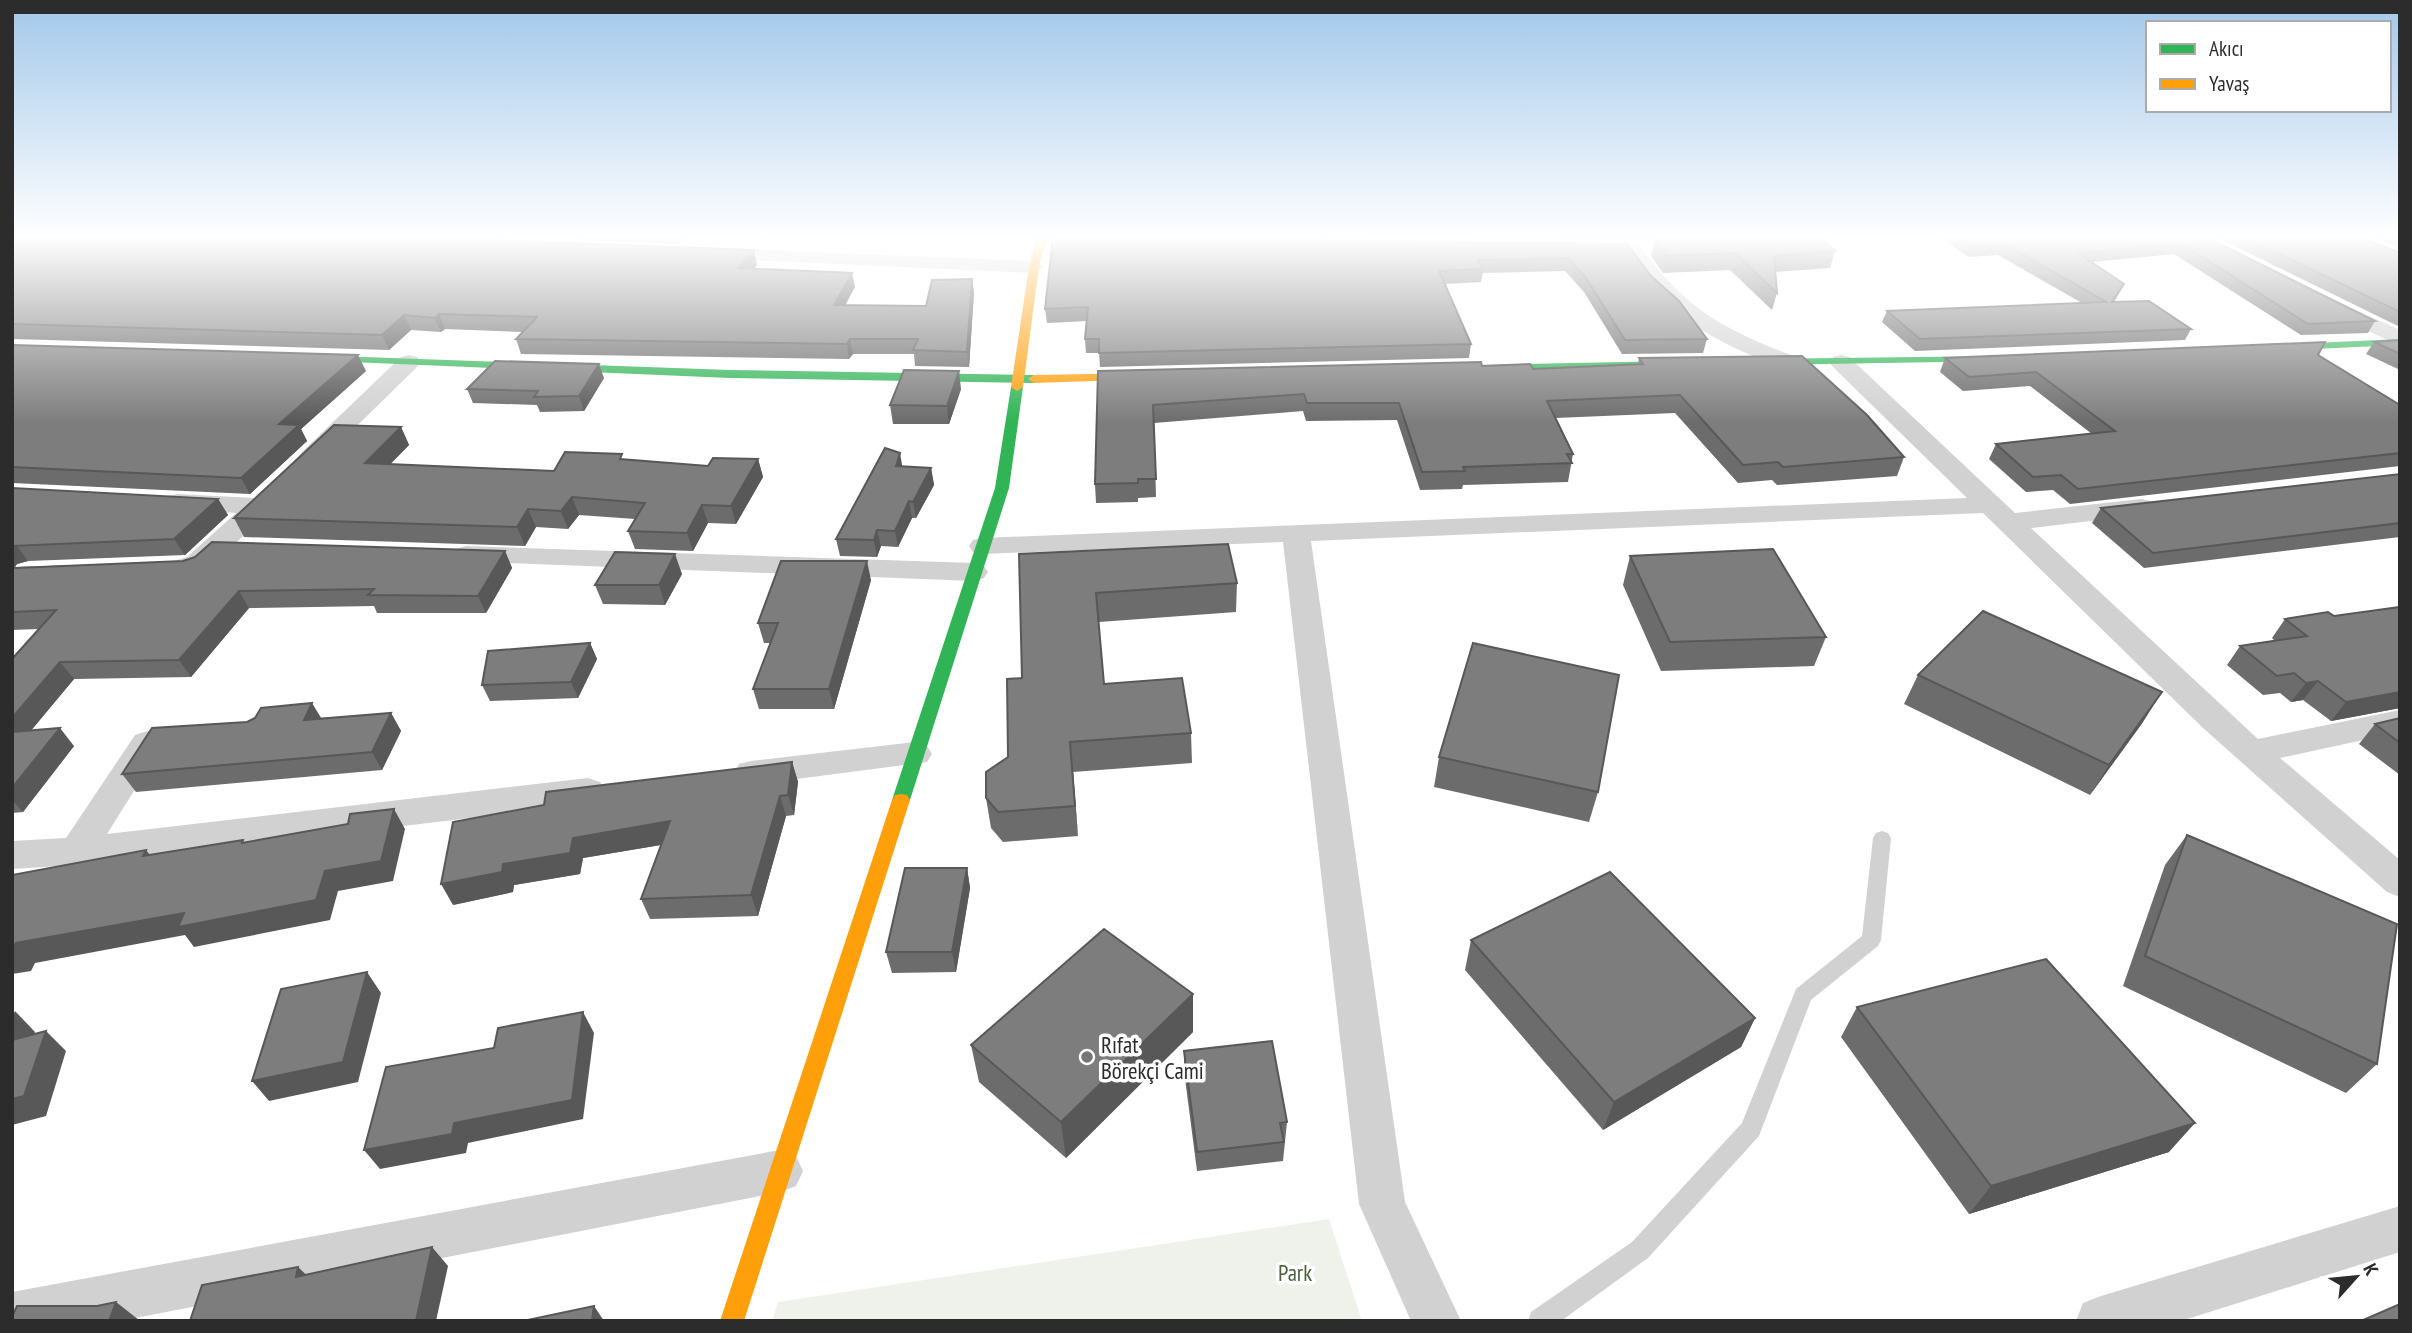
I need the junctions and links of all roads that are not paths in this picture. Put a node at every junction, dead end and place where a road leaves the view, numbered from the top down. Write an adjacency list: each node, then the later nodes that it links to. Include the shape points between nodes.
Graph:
1 (1029, 298): 15 (street)
2 (1669, 298): 10 (street, via 1744,346)
3 (2320, 299): 4 (street)
4 (2400, 341): 5 (street)
5 (2249, 349)
6 (286, 358): 8 (street)
7 (2015, 358): 11 (street)
8 (409, 362): 15 (street); 18 (street)
9 (1737, 362): 10 (street)
10 (1788, 362): 11 (street)
11 (1841, 362): 19 (street)
12 (1684, 363): 13 (street)
13 (1461, 369)
14 (1170, 376): 15 (street)
15 (1017, 380): 24 (street, via 1002,488)
16 (150, 500): 18 (street)
17 (2161, 504): 19 (street)
18 (260, 506): 21 (street)
19 (2000, 514): 20 (street); 28 (street)
20 (1296, 533): 24 (street); 40 (street, via 1382,1204)
21 (216, 547): 22 (street); 25 (street, via 194,566)
22 (257, 548)
23 (436, 554): 24 (street)
24 (979, 559): 29 (street)
25 (166, 567)
26 (2400, 721): 28 (street)
27 (150, 738): 33 (street)
28 (2251, 752): 35 (street)
29 (915, 754): 30 (street); 36 (street)
30 (723, 776)
31 (627, 787): 33 (street)
32 (1882, 838): 41 (lane, via 1871,940 1803,995 1751,1129 1640,1250)
33 (77, 851): 34 (street)
34 (12, 855)
35 (2400, 882)
36 (780, 1171): 38 (street); 39 (street)
37 (2400, 1229): 42 (street)
38 (12, 1318)
39 (732, 1321)
40 (1436, 1321)
41 (1540, 1321)
42 (2101, 1321)

